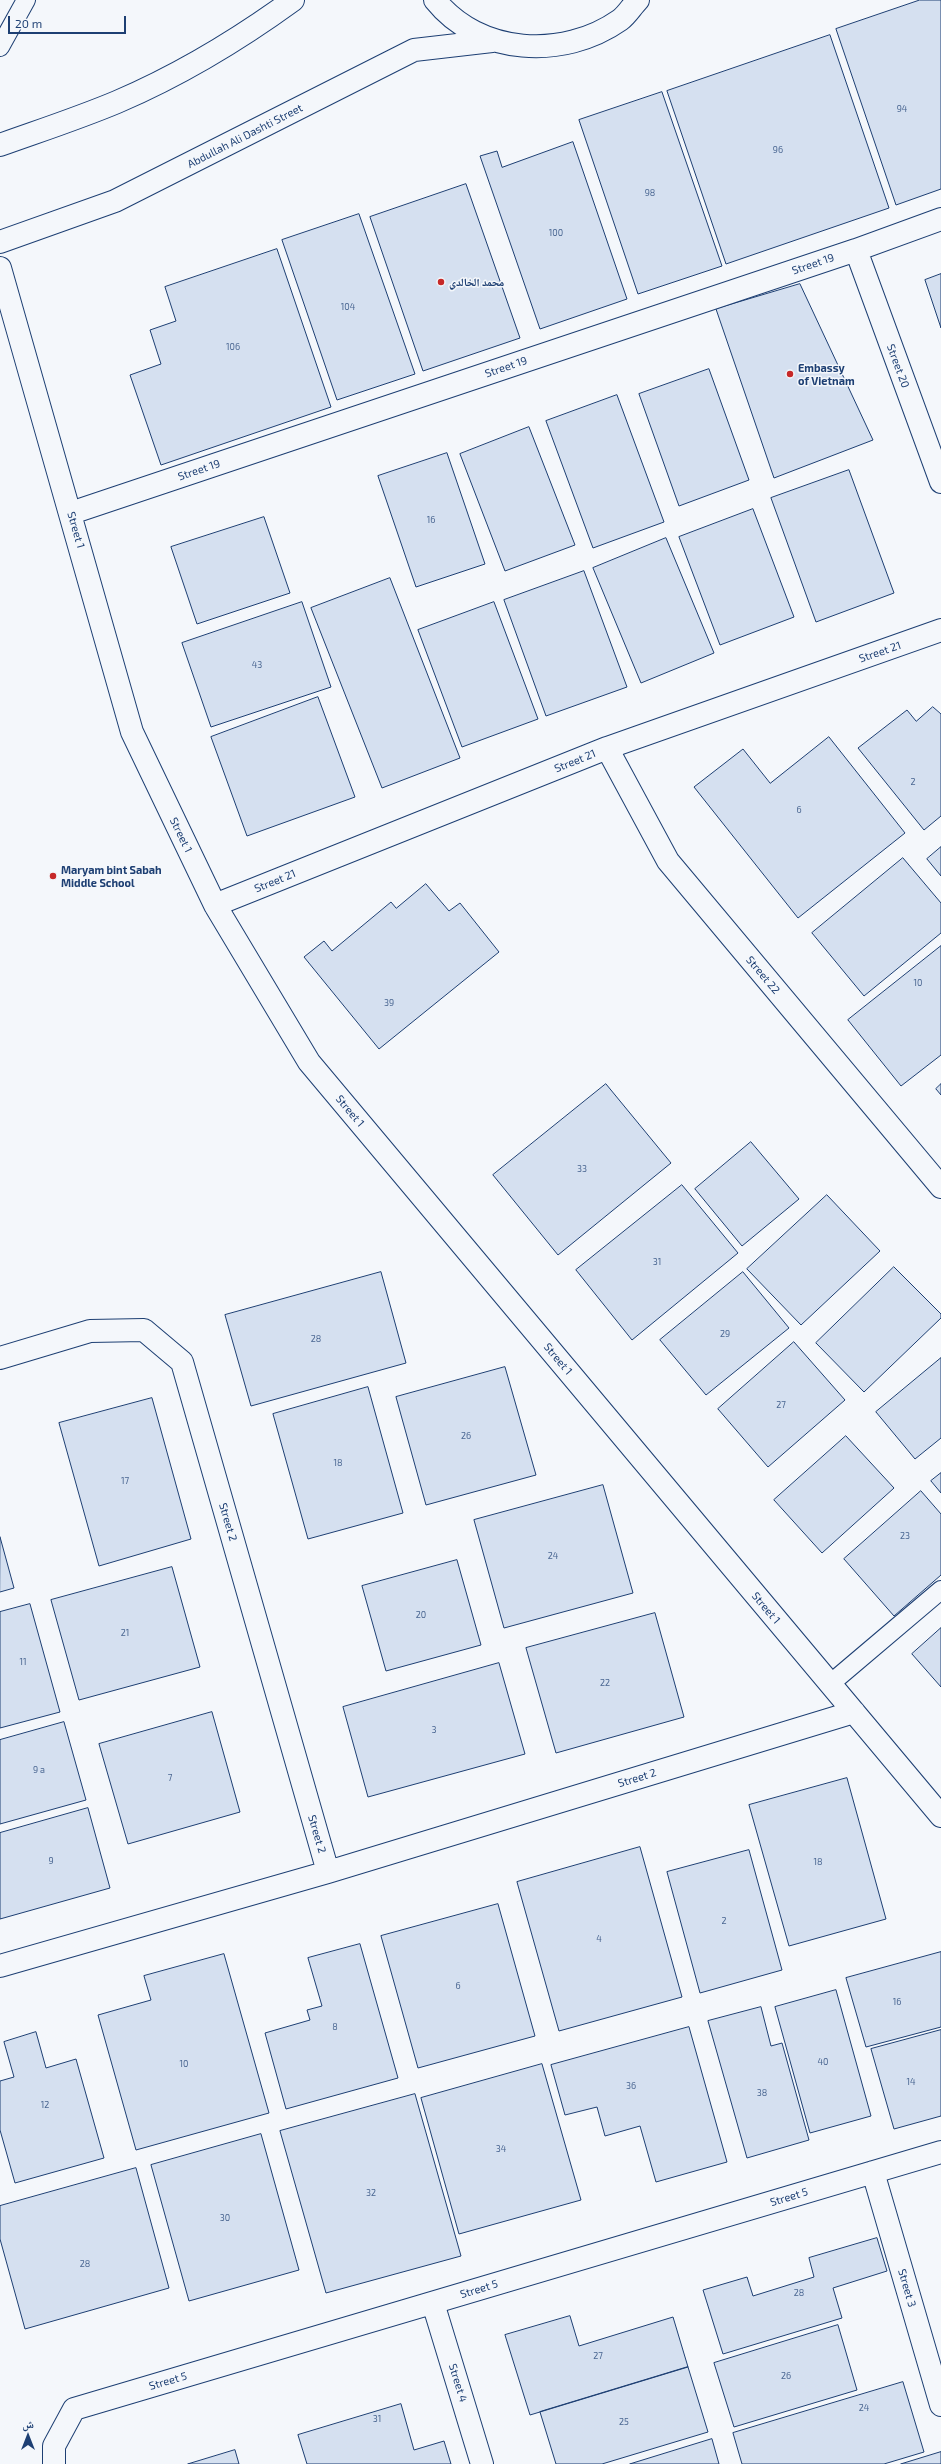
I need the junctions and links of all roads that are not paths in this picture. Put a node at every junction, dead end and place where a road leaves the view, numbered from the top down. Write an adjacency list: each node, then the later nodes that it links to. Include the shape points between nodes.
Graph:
1 (26, 0): 8 (lane)
2 (293, 0): 9 (street, via 247,34 194,64 117,101)
3 (435, 0): 7 (street, via 447,15)
4 (638, 0): 6 (street)
5 (654, 0): 6 (street)
6 (620, 20): 7 (street, via 584,39 544,48)
7 (492, 41): 11 (street, Abdullah Ali Dashti Street, via 414,50 115,201)
8 (0, 47)
9 (0, 145)
10 (941, 218): 12 (street, Street 19)
11 (0, 242)
12 (856, 250): 14 (street, Street 20); 15 (street, Street 19)
13 (0, 268): 15 (street, Street 1)
14 (941, 482)
15 (71, 514): 18 (street, Street 1, via 132,732)
16 (941, 630): 17 (street, Street 21)
17 (607, 748): 18 (street, Street 21); 19 (street, Street 22, via 668,861)
18 (215, 905): 22 (street, Street 1, via 309,1062)
19 (941, 1187)
20 (0, 1358): 25 (street, Street 2, via 90,1331 144,1330 182,1362)
21 (941, 1590): 22 (lane)
22 (830, 1684): 23 (street, Street 1)
23 (854, 1712): 24 (street, Street 1); 25 (street, Street 2)
24 (941, 1816)
25 (328, 1872): 26 (street, Street 2)
26 (0, 1966)
27 (941, 2152): 28 (street, Street 5)
28 (873, 2172): 29 (street, Street 5); 30 (street, Street 3)
29 (433, 2303): 31 (street, Street 5, via 74,2409 54,2446); 32 (street, Street 4)
30 (941, 2405)
31 (54, 2464)
32 (482, 2464)

